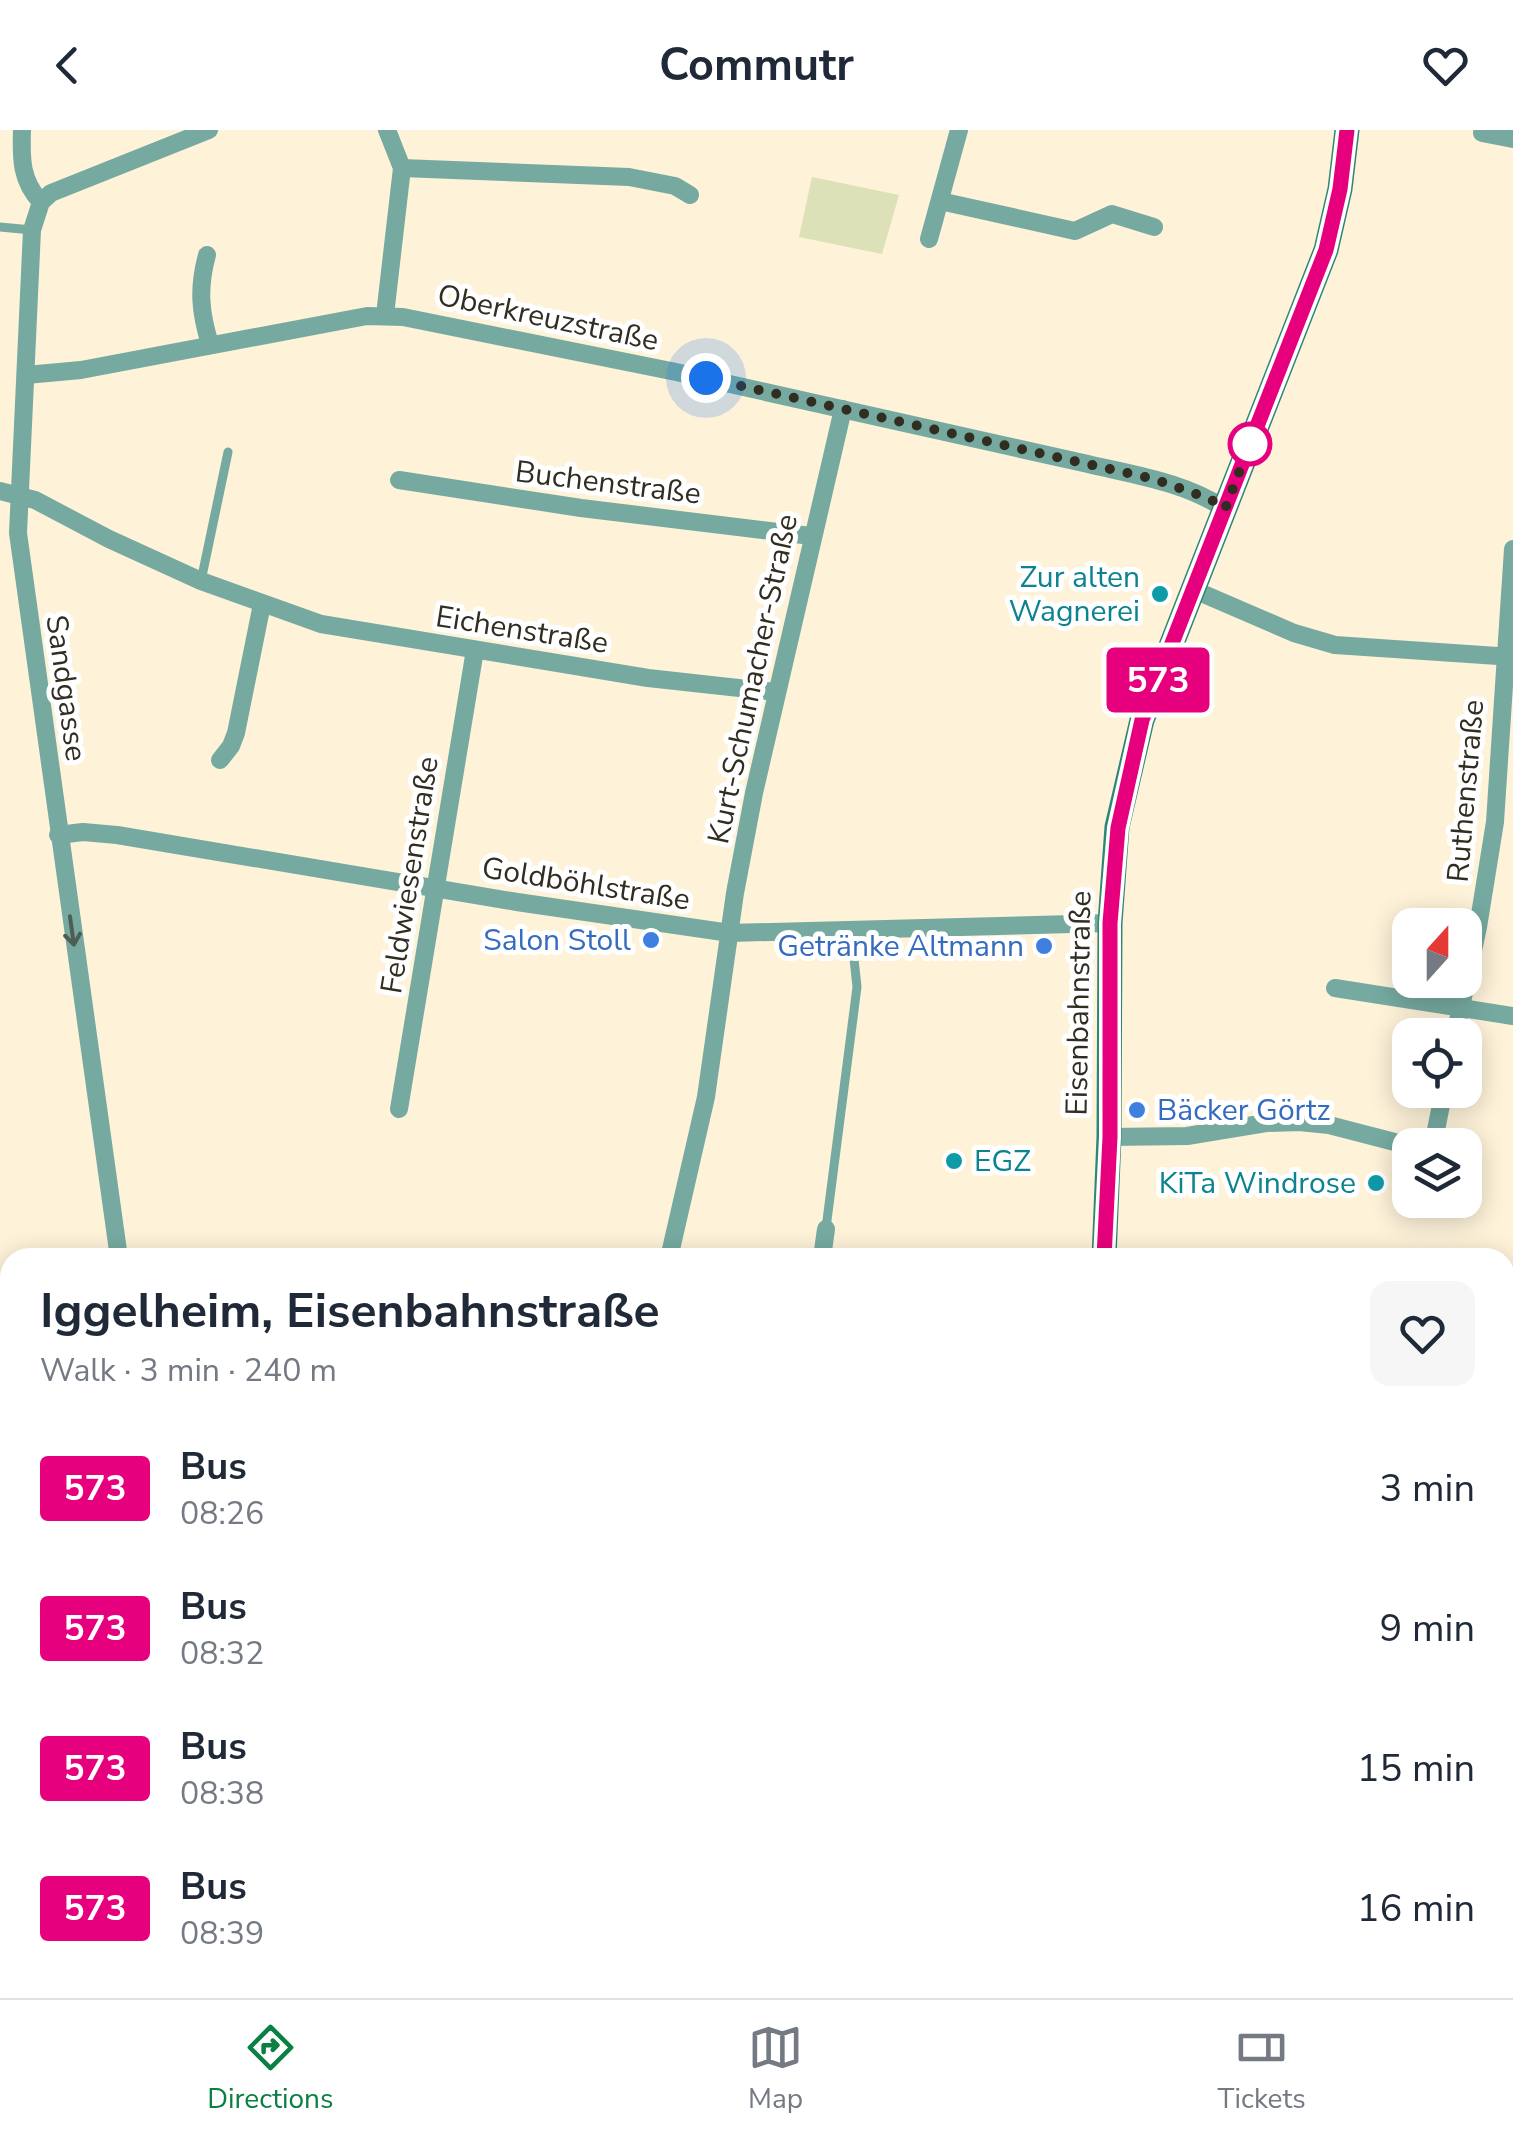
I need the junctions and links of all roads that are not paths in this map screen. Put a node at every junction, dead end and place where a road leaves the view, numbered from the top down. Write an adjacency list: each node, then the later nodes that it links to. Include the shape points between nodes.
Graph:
1 (22, 130): 11 (street, via 24,176)
2 (209, 130): 11 (street, via 63,186)
3 (387, 130): 8 (street)
4 (959, 130): 10 (street)
5 (1347, 130): 24 (main road, Eisenbahnstraße, via 1326,250)
6 (1479, 131): 7 (street)
7 (1513, 140)
8 (402, 168): 9 (street, via 629,177); 17 (street)
9 (690, 194)
10 (940, 201): 13 (street, via 1075,231 1112,214); 15 (street)
11 (41, 202): 14 (street, Sandgasse)
12 (0, 227): 14 (lane)
13 (1154, 227)
14 (32, 230): 19 (street, Sandgasse)
15 (929, 238)
16 (207, 255): 18 (street, via 200,306)
17 (385, 315): 18 (street, Oberkreuzstraße); 20 (street, Oberkreuzstraße)
18 (210, 344): 19 (street, Oberkreuzstraße)
19 (26, 375): 23 (street, Sandgasse)
20 (842, 409): 24 (street, Oberkreuzstraße, via 1154,479); 25 (street, Kurt-Schumacher-Straße)
21 (228, 452): 29 (lane)
22 (399, 480): 25 (street, Buchenstraße)
23 (9, 493): 27 (street, Sandgasse); 29 (street, Eichenstraße)
24 (1225, 509): 30 (main road, Eisenbahnstraße)
25 (811, 536): 34 (street, Kurt-Schumacher-Straße)
26 (1513, 548): 33 (street, Ruthenstraße)
27 (21, 562): 28 (street); 37 (street, Sandgasse)
28 (0, 564)
29 (201, 581): 31 (street, Eichenstraße)
30 (1192, 590): 33 (street, via 1334,645); 39 (main road, Eisenbahnstraße, via 1142,720 1124,792)
31 (262, 604): 32 (street, Eichenstraße, via 349,630); 35 (street, via 236,733)
32 (475, 650): 34 (street, Eichenstraße); 38 (street, Feldwiesenstraße)
33 (1509, 657): 36 (street, Ruthenstraße)
34 (776, 692): 41 (street, Kurt-Schumacher-Straße)
35 (220, 760)
36 (1504, 823): 43 (street, Ruthenstraße)
37 (58, 835): 38 (street, Goldböhlstraße, via 117,835); 50 (street, Sandgasse, one-way to 50)
38 (435, 888): 41 (street, Goldböhlstraße); 46 (street, Feldwiesenstraße)
39 (1110, 923): 40 (street, Goldböhlstraße); 47 (main road, Eisenbahnstraße)
40 (850, 928): 41 (street, Goldböhlstraße); 49 (lane, via 857,987)
41 (730, 933): 51 (street, Kurt-Schumacher-Straße, via 706,1097)
42 (1335, 988): 43 (street)
43 (1460, 1008): 44 (street); 45 (street, Ruthenstraße)
44 (1513, 1016)
45 (1458, 1018)
46 (399, 1110)
47 (1110, 1137): 48 (street, via 1187,1136 1299,1122); 53 (main road, Eisenbahnstraße)
48 (1392, 1141)
49 (826, 1229): 52 (street)
50 (118, 1248)
51 (672, 1248)
52 (823, 1248)
53 (1104, 1248)

